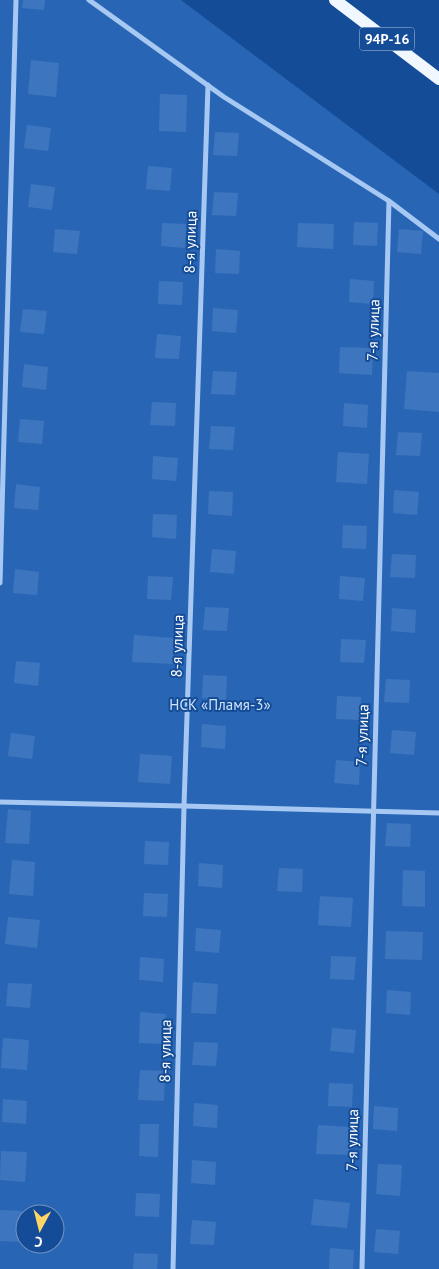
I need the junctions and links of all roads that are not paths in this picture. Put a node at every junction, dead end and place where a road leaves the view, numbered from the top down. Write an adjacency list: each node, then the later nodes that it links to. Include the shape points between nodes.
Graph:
1 (16, 0): 8 (street)
2 (89, 0): 5 (street)
3 (335, 0): 4 (main road, 94Р-16)
4 (439, 79)
5 (208, 85): 6 (street); 10 (street, 8-я улица)
6 (389, 201): 7 (street); 11 (street, 7-я улица)
7 (439, 239)
8 (0, 582)
9 (0, 802): 10 (street)
10 (184, 806): 11 (street); 13 (street, 8-я улица)
11 (373, 811): 12 (street); 14 (street, 7-я улица)
12 (439, 813)
13 (173, 1269)
14 (362, 1269)

